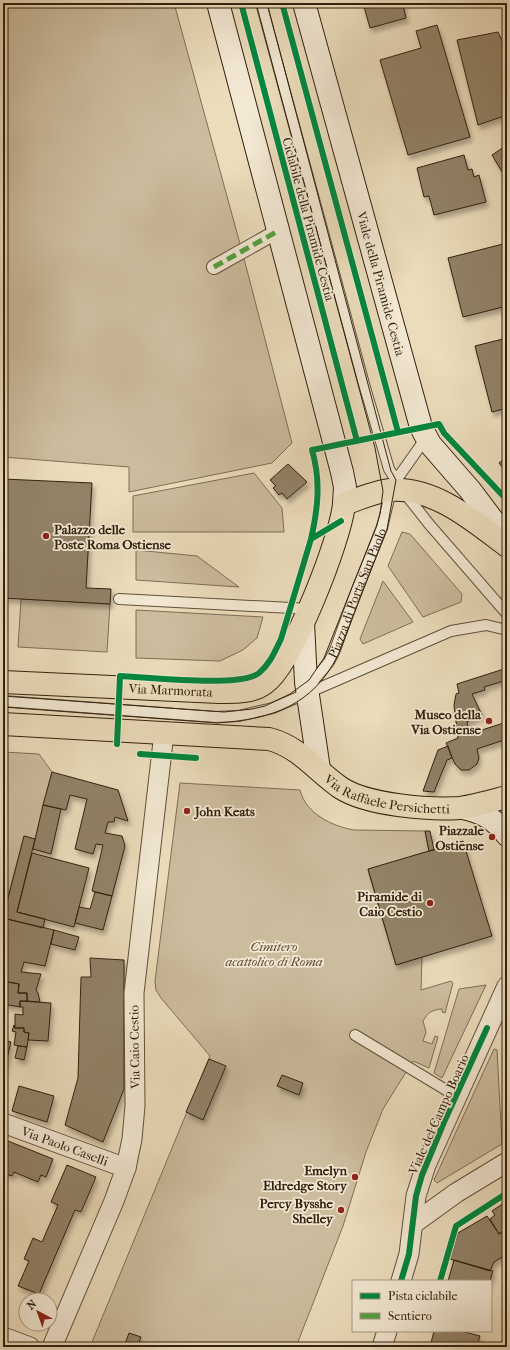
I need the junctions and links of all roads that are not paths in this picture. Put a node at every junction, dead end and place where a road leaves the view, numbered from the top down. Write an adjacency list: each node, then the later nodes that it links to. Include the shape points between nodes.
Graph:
1 (218, 3): 4 (main road)
2 (261, 3): 7 (lane, via 364,384)
3 (304, 3): 6 (main road, Viale della Piramide Cestia, via 418,418)
4 (278, 231): 5 (street); 8 (main road, via 342,472 345,487)
5 (214, 267)
6 (426, 438): 7 (lane); 9 (main road, Viale della Piramide Cestia)
7 (396, 487): 8 (main road); 10 (main road, via 444,503); 12 (lane); 16 (lane, Piazza di Porta San Paolo, via 335,650 329,662)
8 (344, 504): 13 (main road, Piazza di Porta San Paolo, via 341,521)
9 (507, 539)
10 (507, 546)
11 (120, 599): 13 (lane)
12 (507, 614)
13 (306, 616): 15 (main road, Via Marmorata, via 287,655 273,676 261,686 244,692 127,690); 16 (main road, Piazza di Porta San Paolo)
14 (507, 630): 16 (lane, Piazza di Porta San Paolo, via 486,625 451,631)
15 (3, 682)
16 (303, 692): 18 (lane, Piazza di Porta San Paolo); 21 (main road, Piazza di Porta San Paolo)
17 (3, 701): 18 (lane, Via Marmorata, via 226,717 257,713)
18 (280, 705)
19 (3, 724): 20 (main road)
20 (164, 733): 21 (main road, via 269,739 296,750); 30 (street, Via Caio Cestio, via 134,993 135,1106)
21 (319, 769): 23 (main road, Via Raffaele Persichetti, via 346,791 372,800 421,808)
22 (507, 797): 23 (main road)
23 (462, 808): 24 (main road, via 471,809 489,818)
24 (507, 835)
25 (507, 986): 27 (street, Viale del Campo Boario)
26 (355, 1035): 27 (lane)
27 (456, 1096): 31 (street, Viale del Campo Boario, via 422,1175 416,1196)
28 (3, 1123): 30 (street, Via Paolo Caselli)
29 (507, 1162): 31 (street, via 456,1193)
30 (126, 1168): 36 (street, Via Caio Cestio)
31 (413, 1224): 32 (street, Viale del Campo Boario, via 409,1254)
32 (401, 1280)
33 (387, 1332): 37 (street)
34 (3, 1337): 35 (street)
35 (30, 1347)
36 (52, 1347)
37 (382, 1347)

